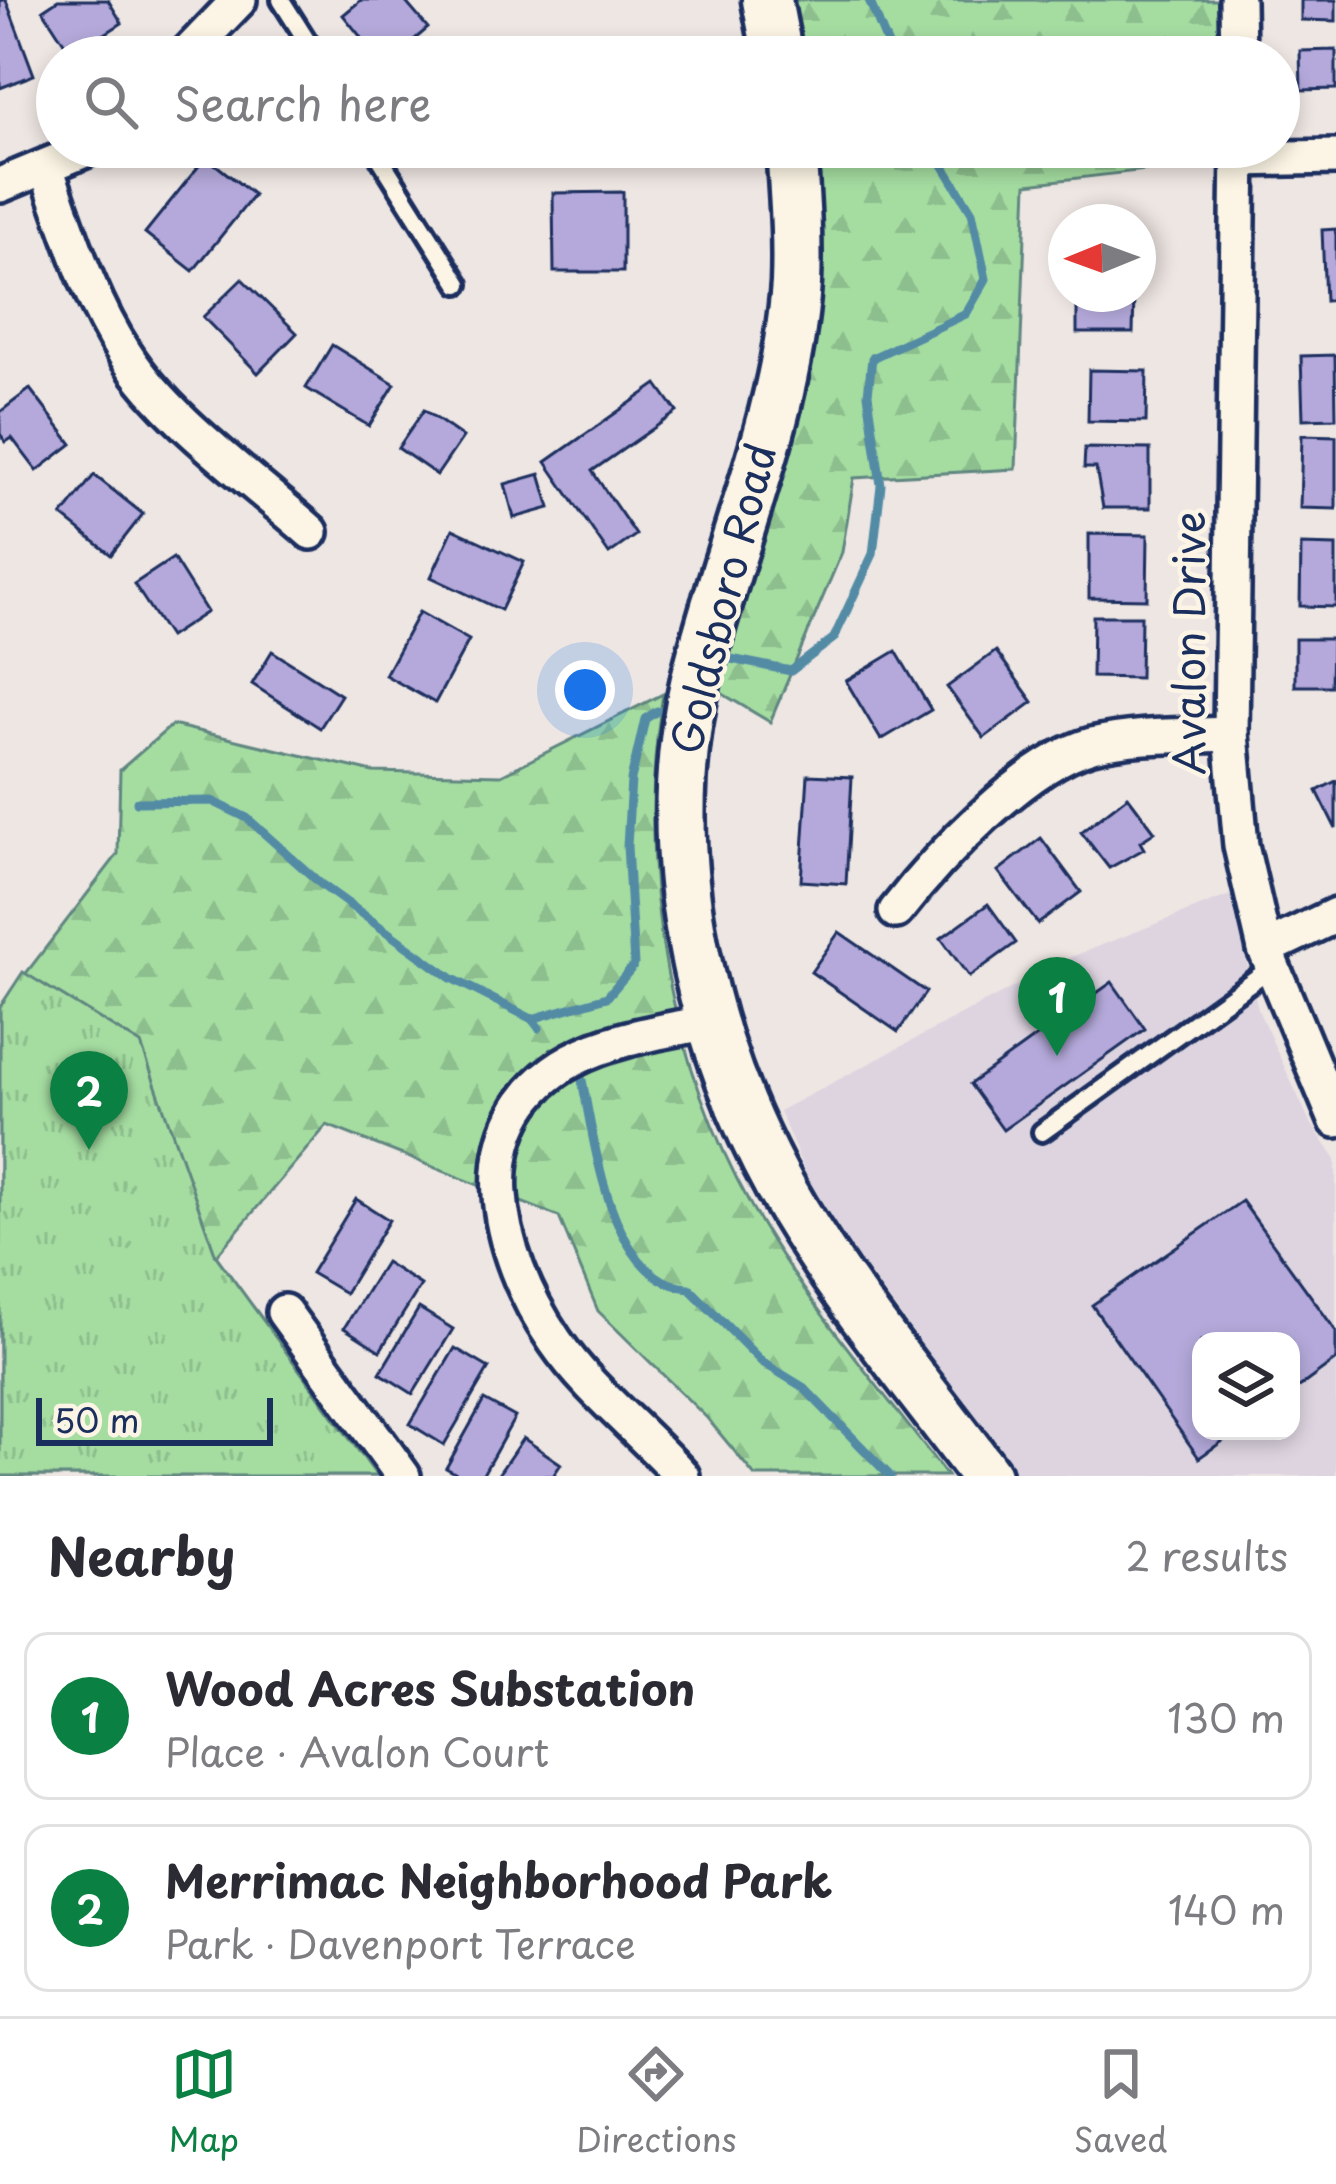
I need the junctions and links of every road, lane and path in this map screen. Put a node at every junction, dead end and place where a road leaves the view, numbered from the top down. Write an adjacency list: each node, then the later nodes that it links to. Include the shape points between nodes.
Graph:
1 (239, 0): 5 (street)
2 (281, 0): 6 (lane)
3 (767, 0): 7 (main road)
4 (1237, 0): 8 (street)
5 (204, 36)
6 (304, 36)
7 (774, 36)
8 (1238, 36)
9 (1300, 156): 10 (street)
10 (1336, 158)
11 (46, 168): 15 (street); 17 (street, via 90,289 126,357)
12 (386, 168): 16 (lane)
13 (792, 168): 22 (main road, Goldsboro Road, via 796,285 784,355 681,751 686,912)
14 (1239, 168): 18 (street, Avalon Drive)
15 (0, 184)
16 (459, 284)
17 (311, 532)
18 (1231, 734): 19 (street, via 1129,739 1073,752 994,806); 21 (street, Avalon Drive, via 1241,846)
19 (896, 911)
20 (1336, 915): 21 (street)
21 (1268, 958): 23 (street, Avalon Drive); 24 (lane)
22 (714, 1021): 27 (street, via 571,1060 527,1093 500,1143 499,1199 514,1258 556,1342); 28 (main road, Goldsboro Road, via 750,1126 793,1209)
23 (1336, 1120)
24 (1042, 1132)
25 (284, 1312): 26 (street)
26 (403, 1476)
27 (682, 1476)
28 (986, 1476)

